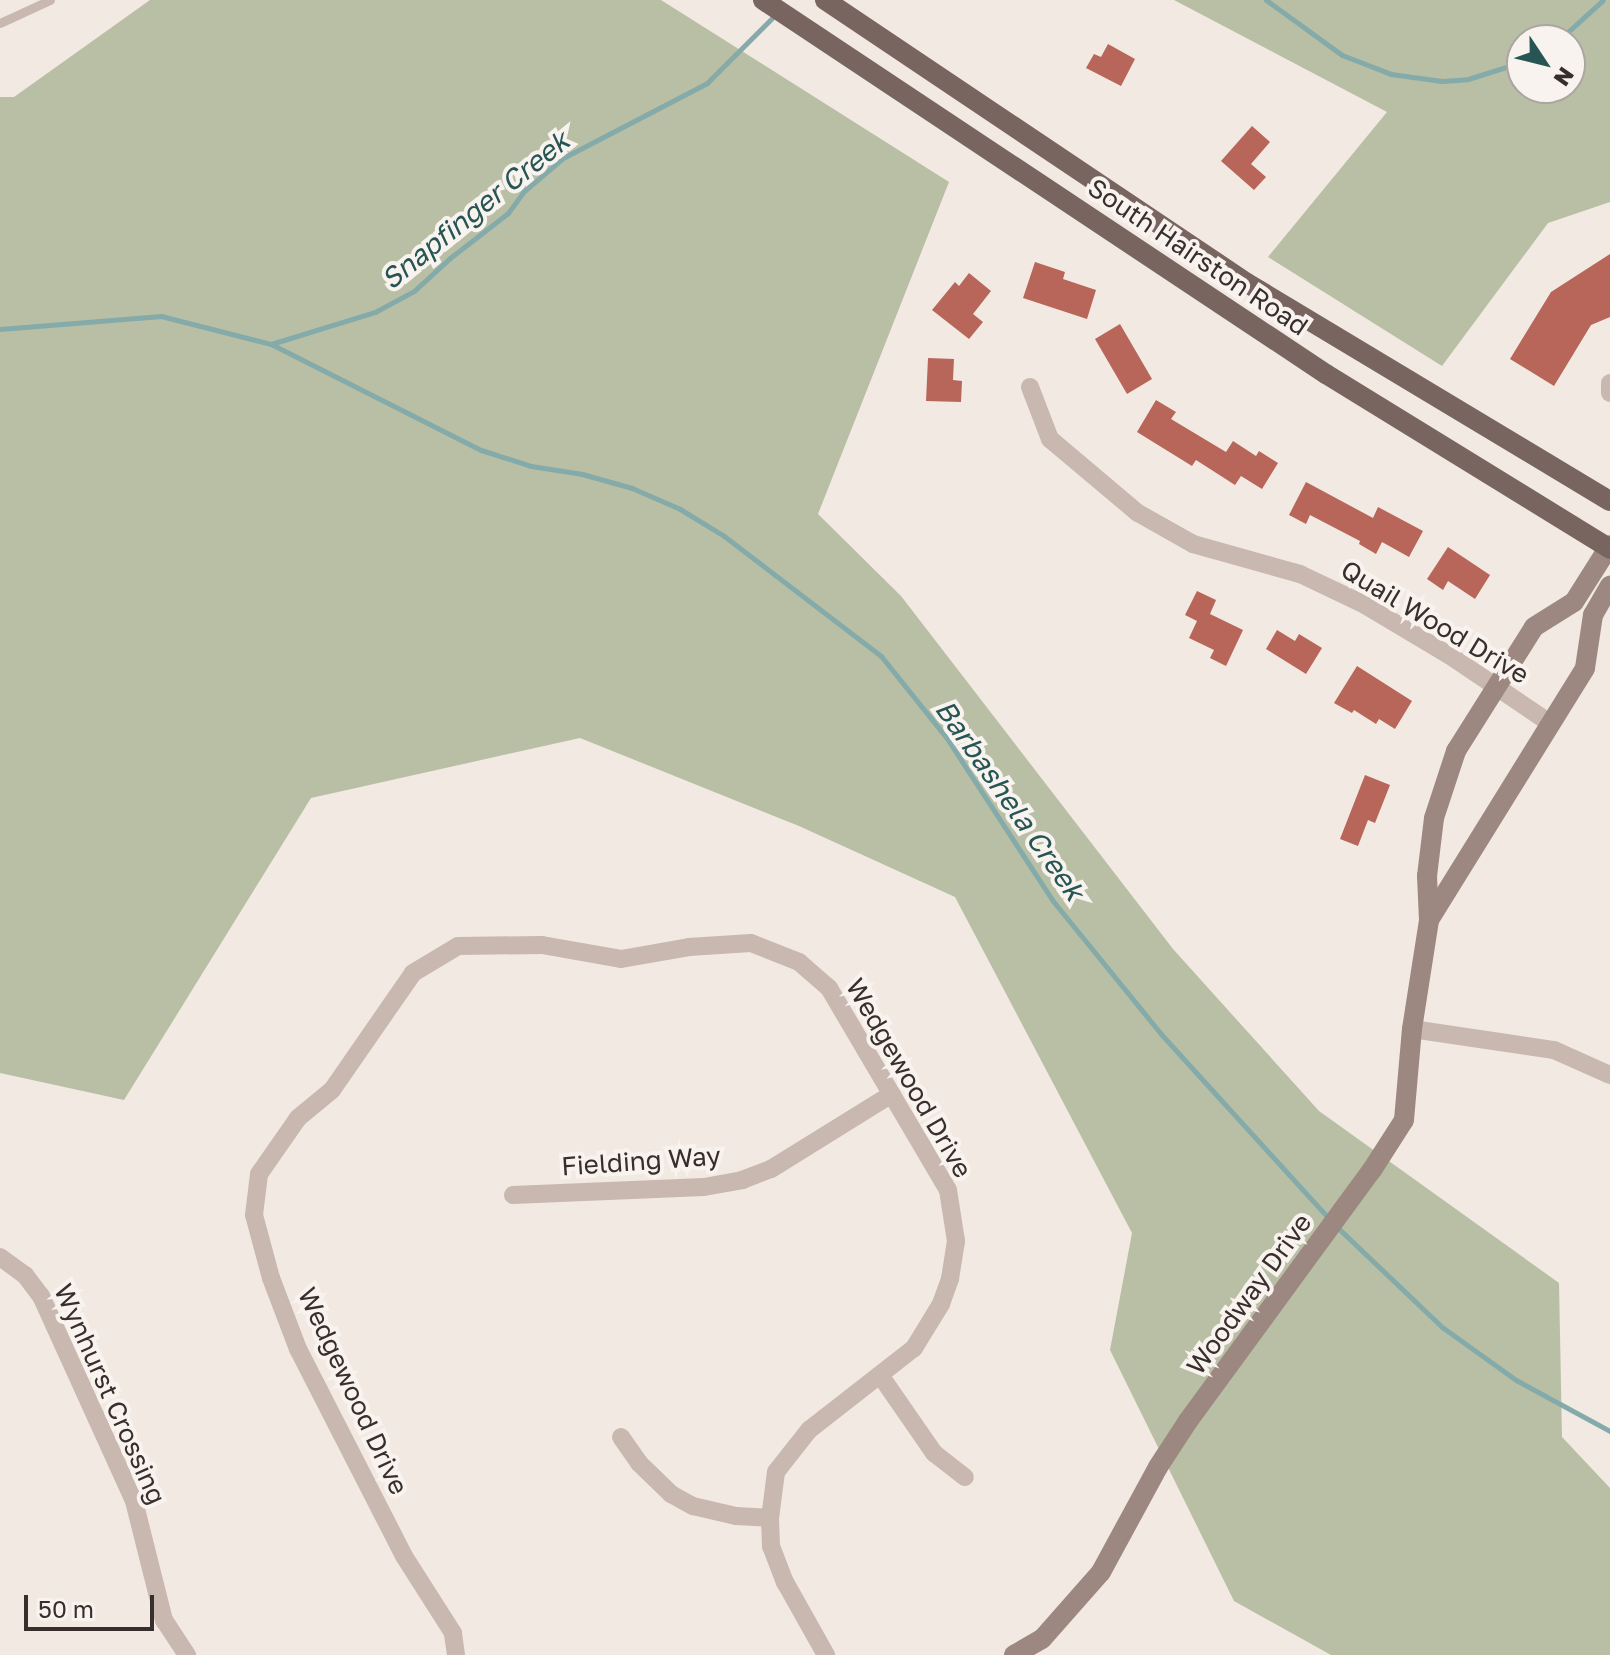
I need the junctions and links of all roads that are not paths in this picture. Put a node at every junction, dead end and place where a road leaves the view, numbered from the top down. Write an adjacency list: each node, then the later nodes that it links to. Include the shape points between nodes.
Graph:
1 (50, 0): 4 (lane)
2 (763, 0): 9 (main road, South Hairston Road, via 1326,374)
3 (825, 0): 8 (main road, South Hairston Road, via 1247,283)
4 (0, 23)
5 (1610, 383): 7 (street)
6 (1030, 387): 11 (street, Quail Wood Drive, via 1050,439 1169,533 1300,574 1365,605)
7 (1610, 393)
8 (1610, 501)
9 (1609, 548): 11 (street, Woodway Drive, via 1574,602 1534,627)
10 (1610, 586): 12 (street, Woodway Drive, via 1593,615 1585,668)
11 (1494, 686): 12 (street, Quail Wood Drive); 13 (street, Woodway Drive, via 1456,751 1434,818 1427,876)
12 (1550, 723): 13 (street, Woodway Drive)
13 (1429, 920): 14 (street, Woodway Drive)
14 (1412, 1029): 15 (street, via 1554,1050); 26 (street, Woodway Drive, via 1404,1120 1158,1467 1101,1572 1042,1639)
15 (1610, 1075)
16 (892, 1094): 17 (street, Fielding Way, via 771,1169 742,1180 704,1187); 19 (street, Wedgewood Drive, via 948,1190 956,1241 941,1304 914,1348); 24 (street, Wedgewood Drive, via 829,988 799,962 764,946 689,947 621,959 542,945 458,946 413,973 332,1090 298,1118 259,1174 254,1215 271,1278 298,1349 404,1556 453,1633)
17 (513, 1195)
18 (0, 1257): 23 (street, Wynhurst Crossing, via 25,1275 41,1296 134,1501 164,1620)
19 (880, 1375): 21 (street, via 934,1453); 22 (street, Wedgewood Drive, via 809,1430 776,1472)
20 (621, 1437): 22 (street, via 650,1474 693,1506)
21 (965, 1477)
22 (770, 1518): 25 (street, Wedgewood Drive, via 771,1546 780,1570)
23 (187, 1655)
24 (456, 1655)
25 (826, 1655)
26 (1014, 1655)

